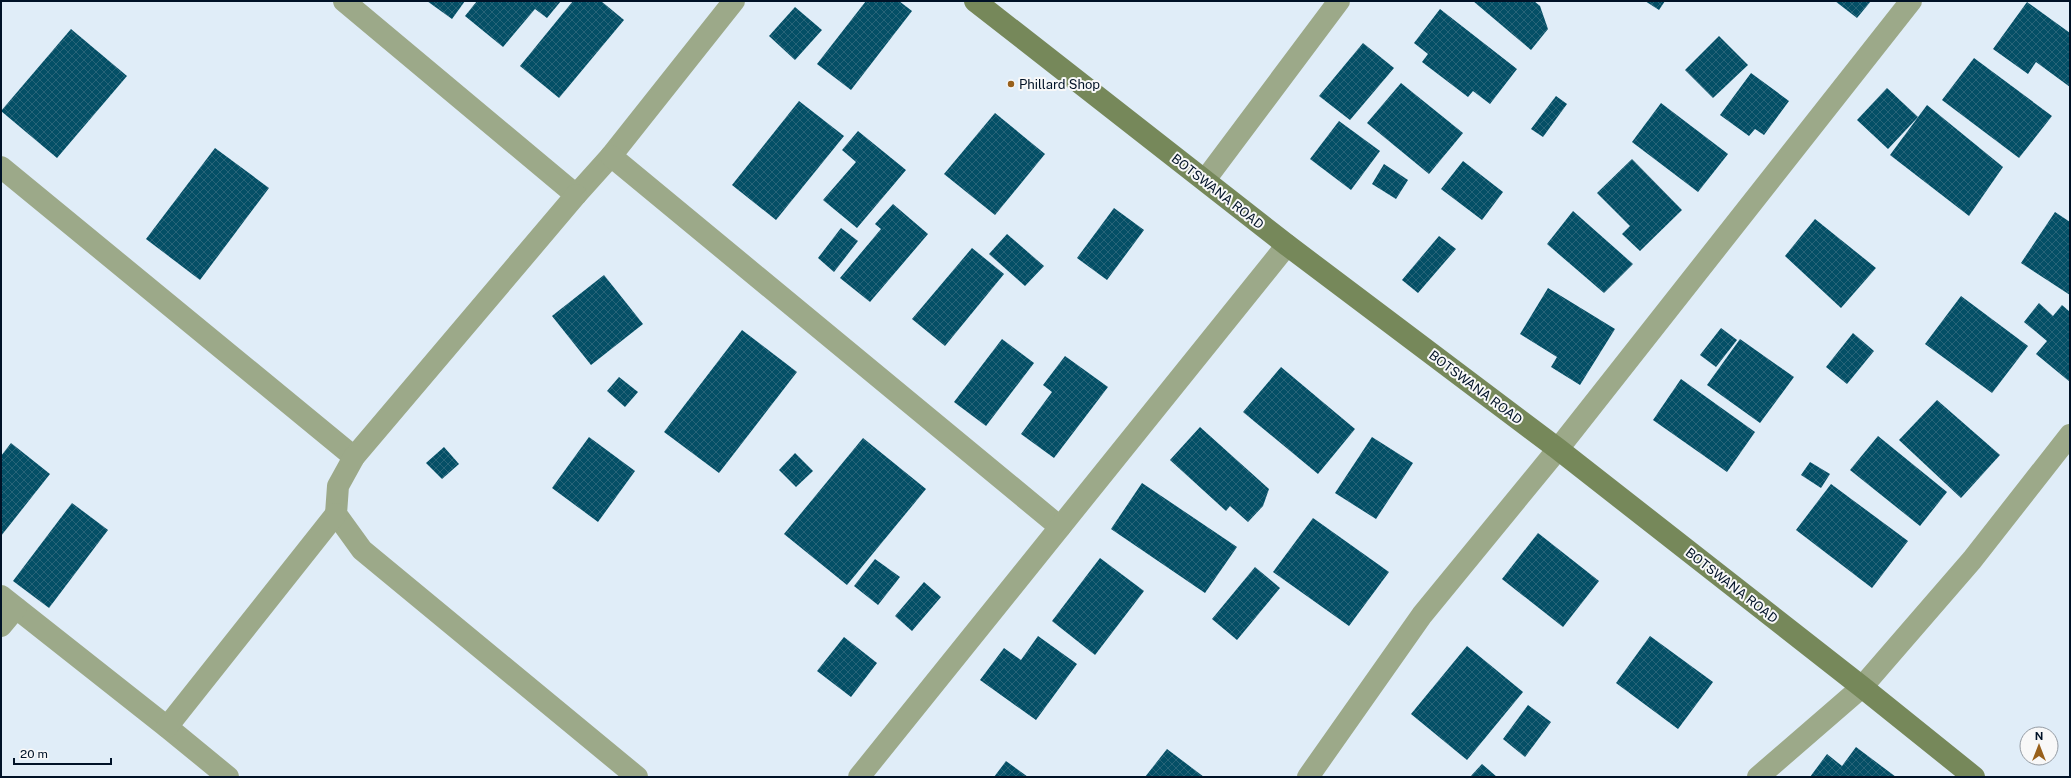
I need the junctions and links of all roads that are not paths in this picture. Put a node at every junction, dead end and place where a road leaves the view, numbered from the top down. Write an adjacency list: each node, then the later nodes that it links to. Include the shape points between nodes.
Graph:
1 (344, 1): 9 (street)
2 (734, 1): 6 (street)
3 (975, 1): 8 (street, BOTSWANA ROAD)
4 (1339, 1): 8 (street)
5 (1911, 1): 12 (street)
6 (611, 156): 9 (street); 15 (street)
7 (1, 167): 13 (street)
8 (1205, 180): 10 (street, BOTSWANA ROAD)
9 (576, 195): 13 (street)
10 (1287, 245): 12 (street, BOTSWANA ROAD); 15 (street)
11 (2070, 435): 18 (street, via 1972,560)
12 (1558, 449): 18 (street, BOTSWANA ROAD); 23 (street, via 1422,616)
13 (354, 457): 14 (street, via 338,486)
14 (336, 514): 19 (street); 21 (street, via 362,550)
15 (1060, 527): 22 (street)
16 (8, 602): 17 (street); 19 (street)
17 (1, 626)
18 (1862, 687): 24 (street); 25 (street, BOTSWANA ROAD)
19 (168, 726): 20 (street)
20 (228, 777)
21 (637, 777)
22 (859, 777)
23 (1308, 777)
24 (1758, 777)
25 (1974, 777)

